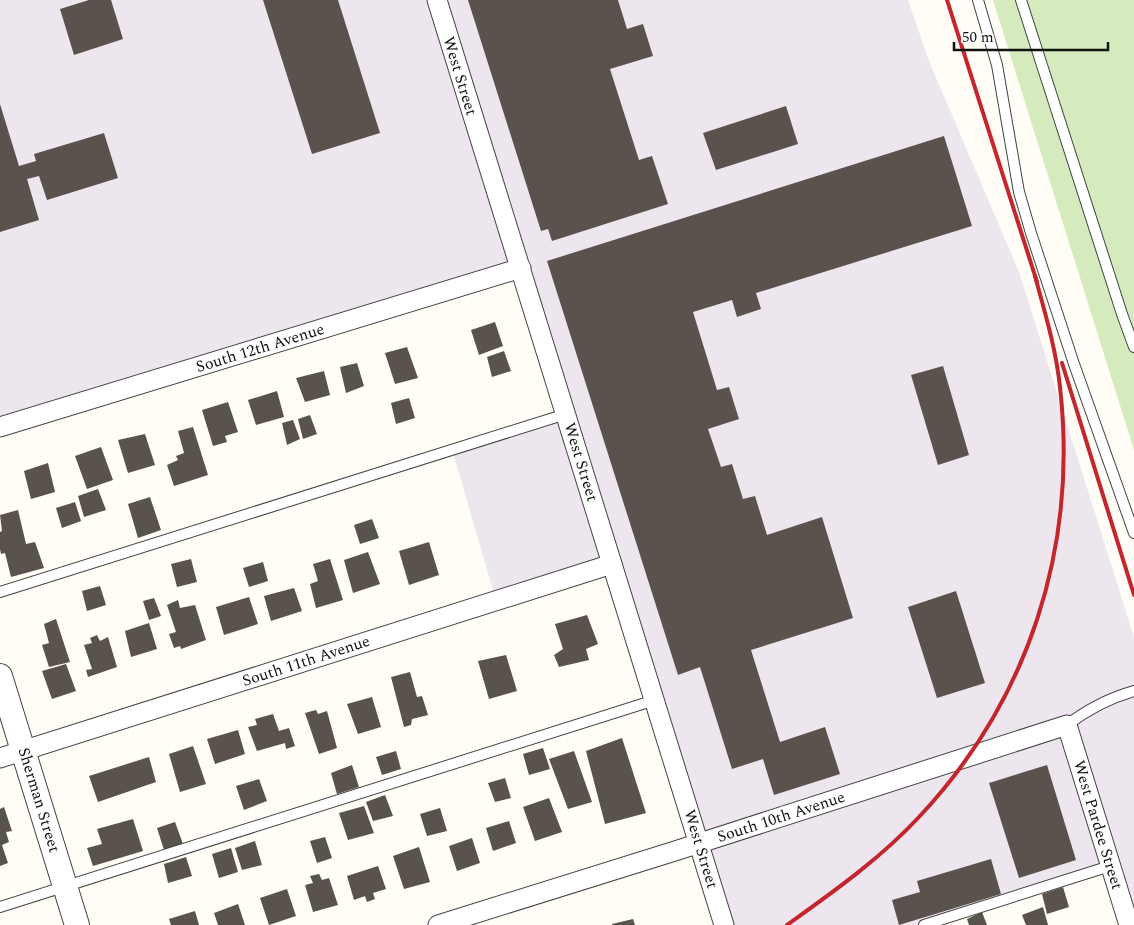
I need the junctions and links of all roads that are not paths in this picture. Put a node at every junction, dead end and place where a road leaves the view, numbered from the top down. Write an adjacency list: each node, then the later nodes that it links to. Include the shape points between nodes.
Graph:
1 (437, 0): 4 (street, West Street)
2 (978, 0): 8 (lane, via 997,65 1019,192 1074,364)
3 (1021, 0): 5 (lane)
4 (521, 268): 6 (street, West Street); 7 (street, South 12th Avenue)
5 (1134, 347)
6 (566, 414): 9 (street, West Street); 10 (lane)
7 (0, 427)
8 (1134, 533)
9 (612, 564): 13 (street, West Street); 15 (street, South 11th Avenue)
10 (0, 592)
11 (0, 676): 15 (street, Sherman Street)
12 (1134, 691): 14 (lane, via 1087,710)
13 (655, 700): 17 (street, West Street); 19 (lane)
14 (1067, 725): 17 (street, South 10th Avenue); 18 (street, West Pardee Street)
15 (23, 750): 16 (street, South 11th Avenue); 19 (street, Sherman Street)
16 (0, 758)
17 (699, 843): 22 (street, South 10th Avenue); 23 (street, West Street)
18 (1110, 866): 24 (lane); 25 (street, West Pardee Street)
19 (65, 887): 20 (lane); 21 (street, Sherman Street)
20 (0, 907)
21 (77, 925)
22 (438, 925)
23 (724, 925)
24 (924, 925)
25 (1129, 925)

